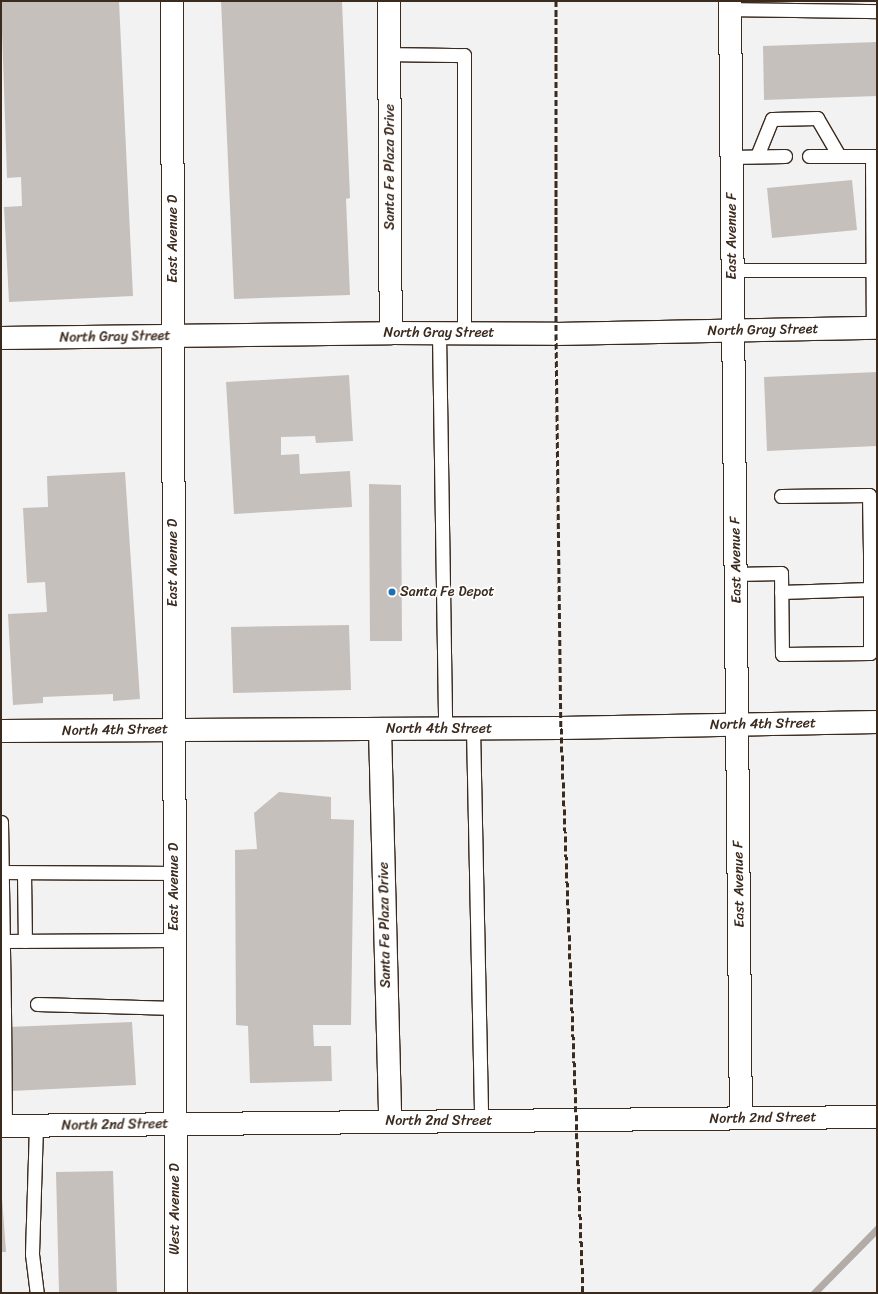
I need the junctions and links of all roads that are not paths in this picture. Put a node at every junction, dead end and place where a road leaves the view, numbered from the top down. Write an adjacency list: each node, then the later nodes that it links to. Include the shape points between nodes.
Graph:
1 (172, 1): 19 (street, East Avenue D)
2 (389, 1): 5 (street, Santa Fe Plaza Drive)
3 (730, 5): 4 (lane); 11 (street, East Avenue F)
4 (877, 11)
5 (389, 54): 16 (street, Santa Fe Plaza Drive); 18 (lane, via 464,55)
6 (757, 156): 7 (lane); 9 (lane, via 772,119 817,118); 11 (lane)
7 (785, 156)
8 (809, 156): 9 (lane)
9 (839, 156): 10 (lane)
10 (875, 156): 13 (lane)
11 (731, 157): 12 (street, East Avenue F)
12 (732, 270): 13 (lane); 15 (street, East Avenue F)
13 (873, 270): 14 (lane)
14 (875, 328): 15 (street, North Gray Street)
15 (732, 330): 18 (street, North Gray Street); 23 (street, East Avenue F)
16 (391, 333): 17 (street, North Gray Street); 19 (street, North Gray Street)
17 (438, 333): 18 (street, North Gray Street); 31 (lane)
18 (464, 333)
19 (174, 336): 20 (street, North Gray Street); 29 (street, East Avenue D)
20 (1, 338)
21 (781, 496): 22 (lane, via 869,495)
22 (874, 553): 24 (lane)
23 (736, 574): 25 (lane, via 781,573); 27 (street, East Avenue F)
24 (870, 589): 25 (lane); 25 (lane, via 870,652 782,654)
25 (781, 592)
26 (877, 722): 27 (street, North 4th Street)
27 (738, 724): 28 (street, North 4th Street); 46 (street, East Avenue F)
28 (473, 728): 31 (street, North 4th Street); 48 (lane)
29 (173, 729): 30 (street, North 4th Street); 32 (street, North 4th Street); 37 (street, East Avenue D)
30 (380, 729): 31 (street, North 4th Street); 47 (street, Santa Fe Plaza Drive)
31 (445, 729)
32 (1, 731)
33 (1, 822): 34 (lane)
34 (1, 827): 35 (lane)
35 (2, 872): 36 (lane); 38 (lane)
36 (24, 873): 37 (lane); 41 (lane)
37 (174, 873): 39 (street, East Avenue D)
38 (2, 893): 40 (lane)
39 (174, 940): 41 (lane); 43 (street, East Avenue D)
40 (3, 941): 41 (lane); 44 (lane)
41 (25, 941)
42 (37, 1004): 43 (lane)
43 (175, 1008): 49 (street, East Avenue D)
44 (3, 1012): 50 (lane)
45 (877, 1117): 46 (street, North 2nd Street)
46 (741, 1118): 48 (street, North 2nd Street)
47 (390, 1121): 48 (street, North 2nd Street); 49 (street, North 2nd Street)
48 (481, 1121)
49 (175, 1124): 51 (street, North 2nd Street); 53 (street, West Avenue D)
50 (3, 1126): 51 (street, North 2nd Street)
51 (36, 1126): 52 (lane, via 32,1254)
52 (37, 1293)
53 (176, 1293)

